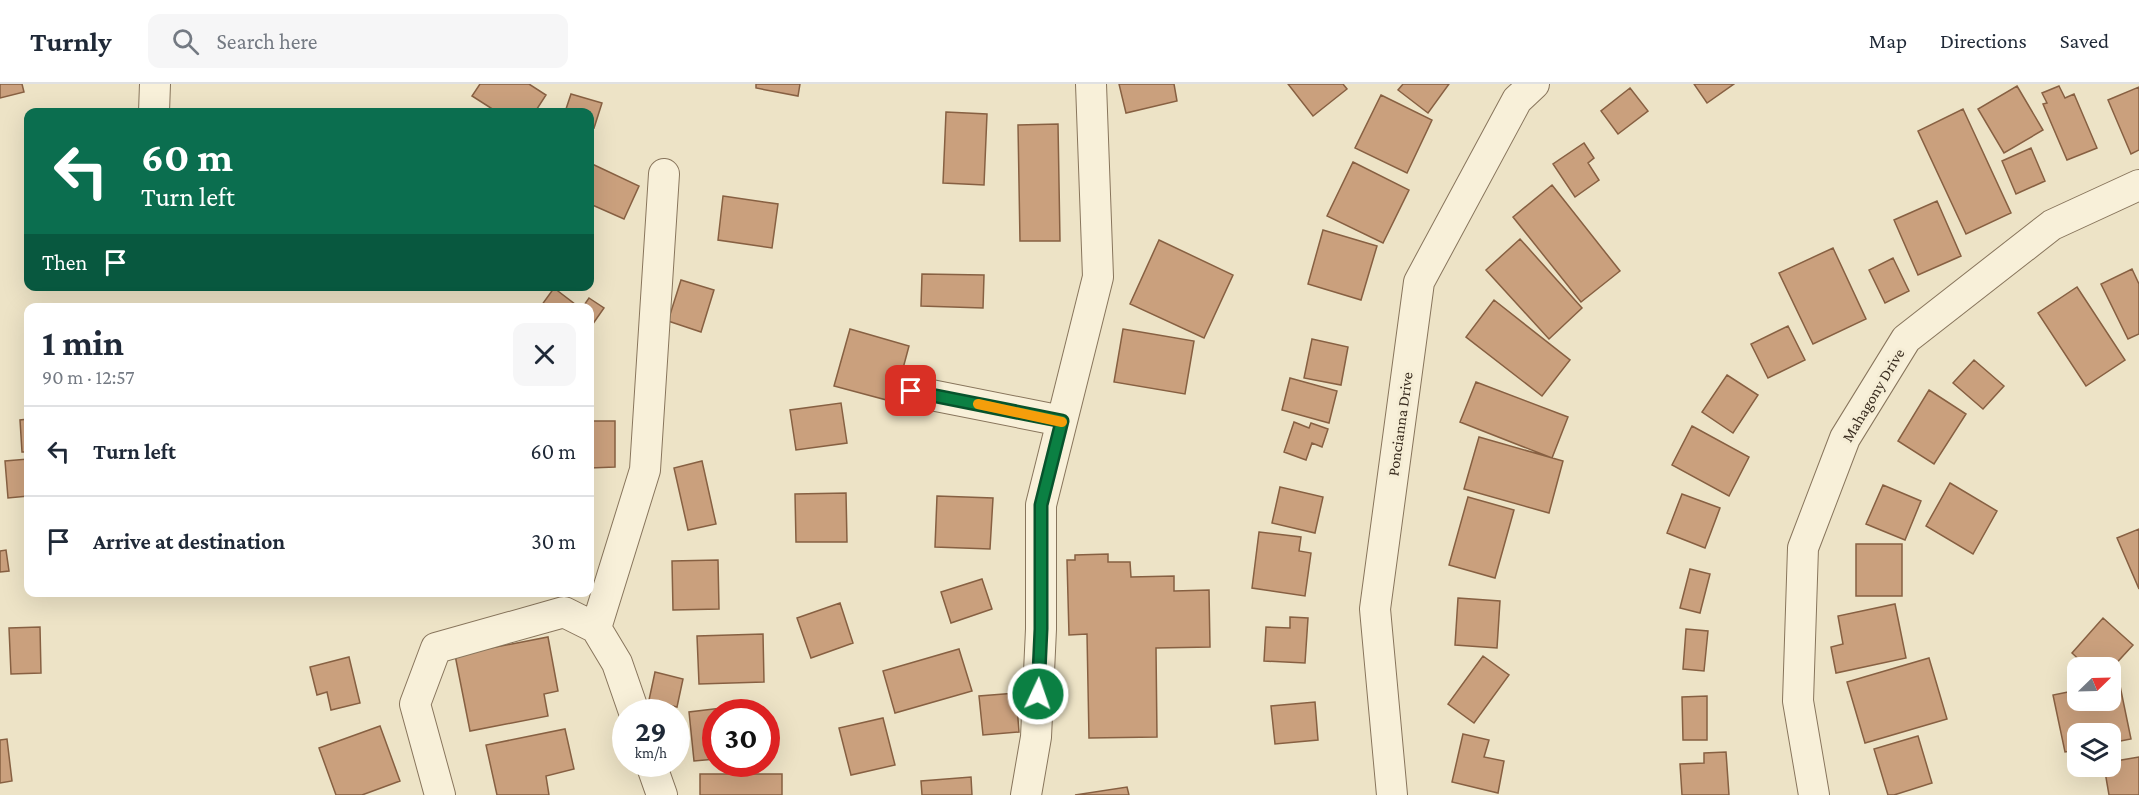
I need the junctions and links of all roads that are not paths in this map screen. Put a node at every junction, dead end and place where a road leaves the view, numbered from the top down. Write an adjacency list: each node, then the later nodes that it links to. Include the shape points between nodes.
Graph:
1 (155, 84): 4 (street)
2 (1091, 84): 8 (street, via 1098,277)
3 (1534, 84): 15 (street, Poncianna Drive, via 1517,100 1419,282 1375,609)
4 (153, 108)
5 (664, 174): 9 (street, via 645,470)
6 (2139, 185): 16 (street, Mahagony Drive, via 2052,225 1906,339 1845,438 1803,548 1798,701)
7 (911, 391): 8 (street)
8 (1062, 421): 14 (street, via 1041,505 1036,737)
9 (596, 628): 10 (street, via 617,663); 12 (street, via 564,612 436,648 414,704)
10 (629, 699)
11 (656, 777): 13 (street)
12 (440, 795)
13 (662, 795)
14 (1026, 795)
15 (1392, 795)
16 (1814, 795)

